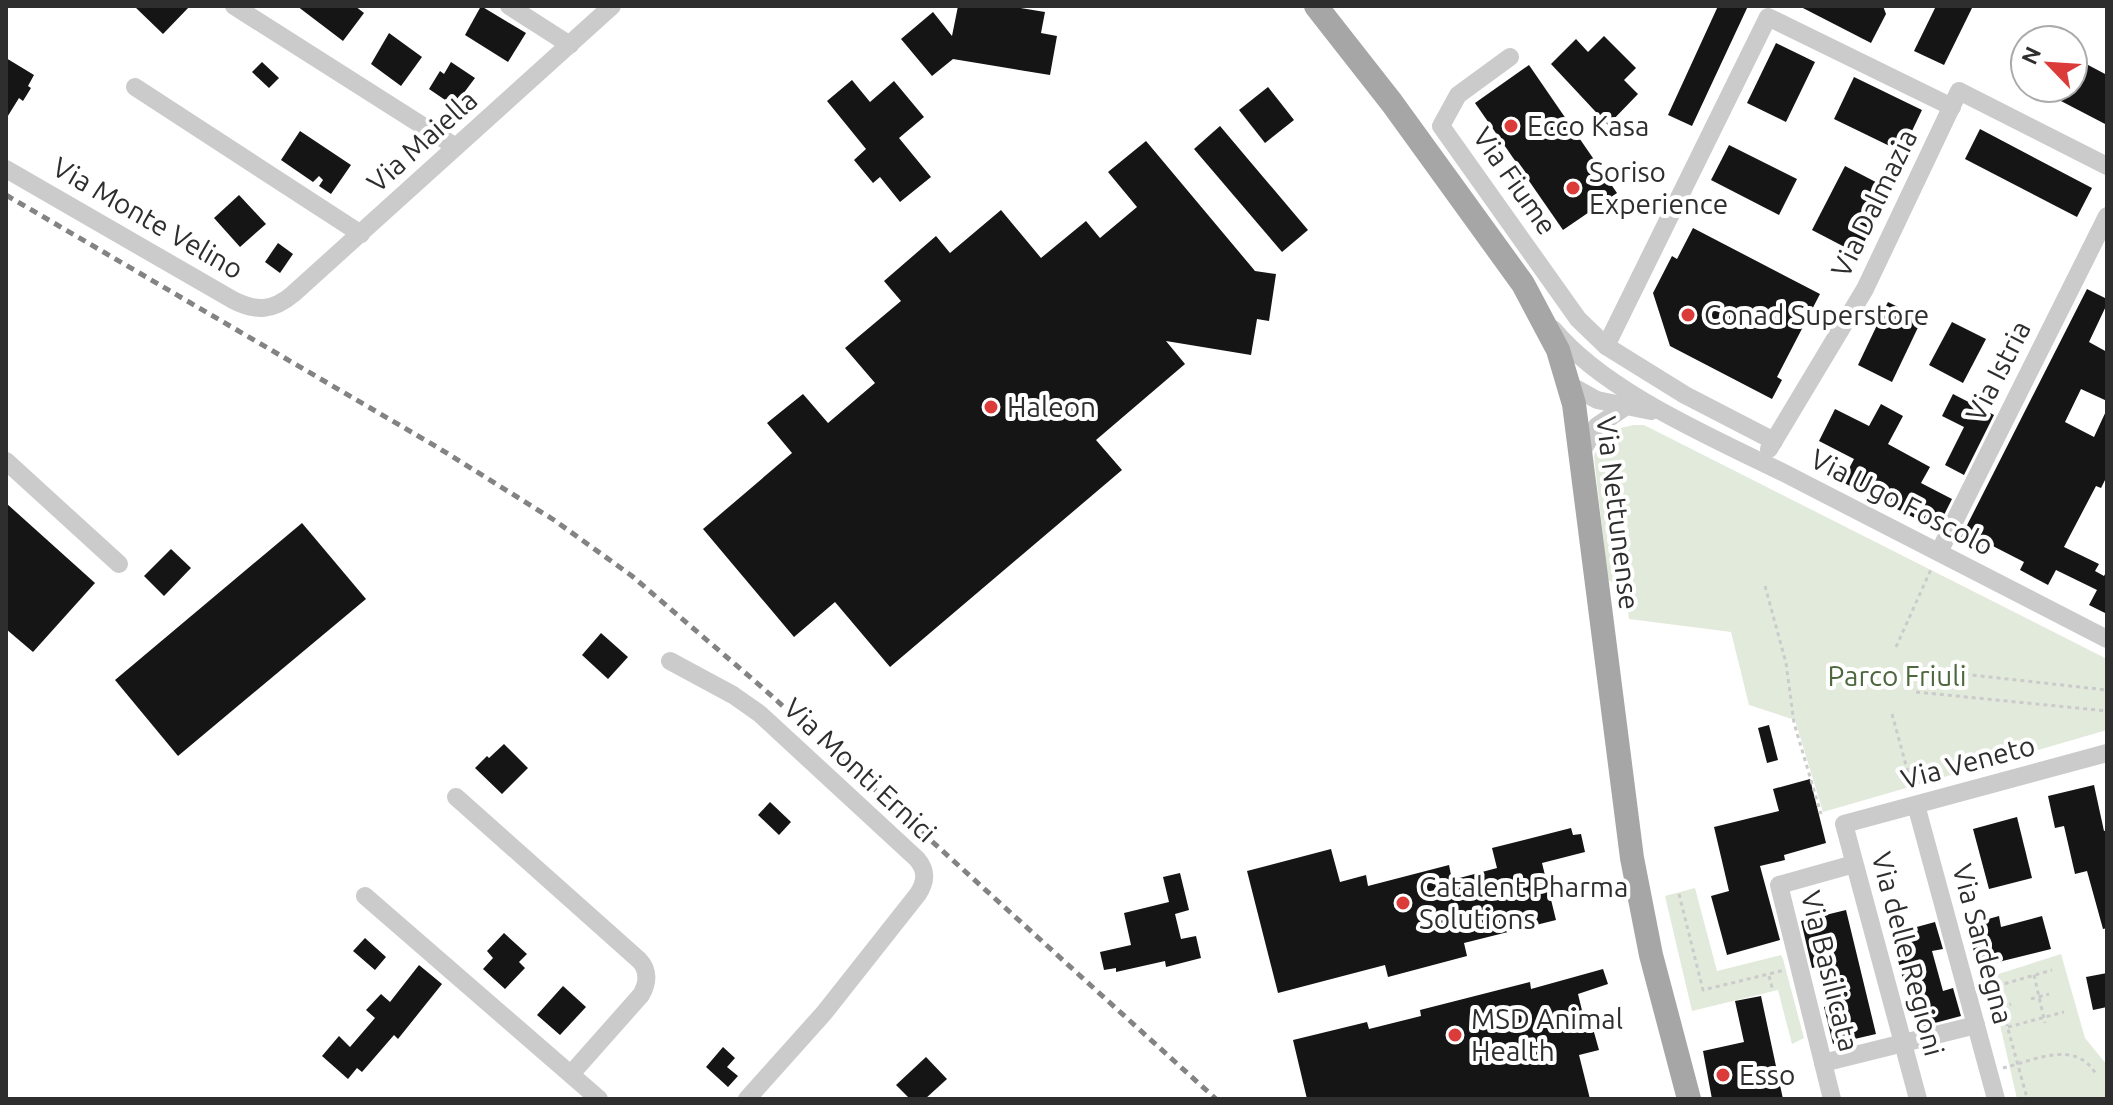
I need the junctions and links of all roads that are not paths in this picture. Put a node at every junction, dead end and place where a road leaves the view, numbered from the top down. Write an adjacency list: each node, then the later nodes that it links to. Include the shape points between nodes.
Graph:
1 (234, 6): 9 (street)
2 (509, 6): 5 (street)
3 (612, 6): 5 (street, Via Maiella)
4 (1316, 6): 15 (main road, Via Nettunense, via 1478,219)
5 (570, 45): 9 (street, Via Maiella)
6 (1510, 57): 16 (street, Via Fiume, via 1458,95 1441,126 1578,319)
7 (135, 87): 13 (street)
8 (1956, 99): 10 (street); 16 (street, via 1768,17); 20 (street, Via Dalmazia, via 1865,289)
9 (456, 147): 13 (street, Via Maiella)
10 (2107, 166)
11 (6, 169): 14 (street, Via Monte Velino, via 233,300)
12 (2107, 216): 24 (street, Via Istria)
13 (361, 234): 14 (street, Via Maiella, via 288,299)
14 (264, 309)
15 (1541, 314): 18 (main road, Via Nettunense); 19 (street, Via Ugo Foscolo, via 1564,343)
16 (1606, 346): 17 (street, Via Fiume)
17 (1644, 371): 19 (street); 20 (street, Via Fiume)
18 (1570, 385): 19 (street, Via Ugo Foscolo, via 1597,400); 21 (main road, Via Nettunense)
19 (1626, 394): 21 (street); 23 (street, Via Ugo Foscolo)
20 (1774, 441): 23 (street, Via Dalmazia)
21 (1582, 451): 40 (main road, Via Nettunense, via 1632,858)
22 (6, 461): 25 (street)
23 (1762, 462): 24 (street, Via Ugo Foscolo)
24 (1935, 560): 26 (street, Via Ugo Foscolo)
25 (119, 564)
26 (2107, 639)
27 (670, 661): 39 (street, Via Monti Ernici, via 760,714 917,859 924,872 918,894 824,1013)
28 (2106, 755): 29 (street, Via Veneto)
29 (1914, 796): 31 (street, Via Veneto); 34 (street, Via Sardegna)
30 (456, 797): 37 (street, via 646,968 641,995)
31 (1844, 824): 32 (street, Via delle Regioni)
32 (1854, 864): 35 (street, Via delle Regioni); 36 (street, Via Basilicata, via 1779,885)
33 (365, 896): 37 (street)
34 (1976, 1025): 35 (street); 43 (street, Via Sardegna)
35 (1903, 1044): 36 (street); 42 (street, Via delle Regioni)
36 (1823, 1063): 41 (street, Via Basilicata)
37 (571, 1074): 38 (street)
38 (599, 1099)
39 (747, 1099)
40 (1689, 1099)
41 (1832, 1099)
42 (1918, 1099)
43 (1996, 1099)

